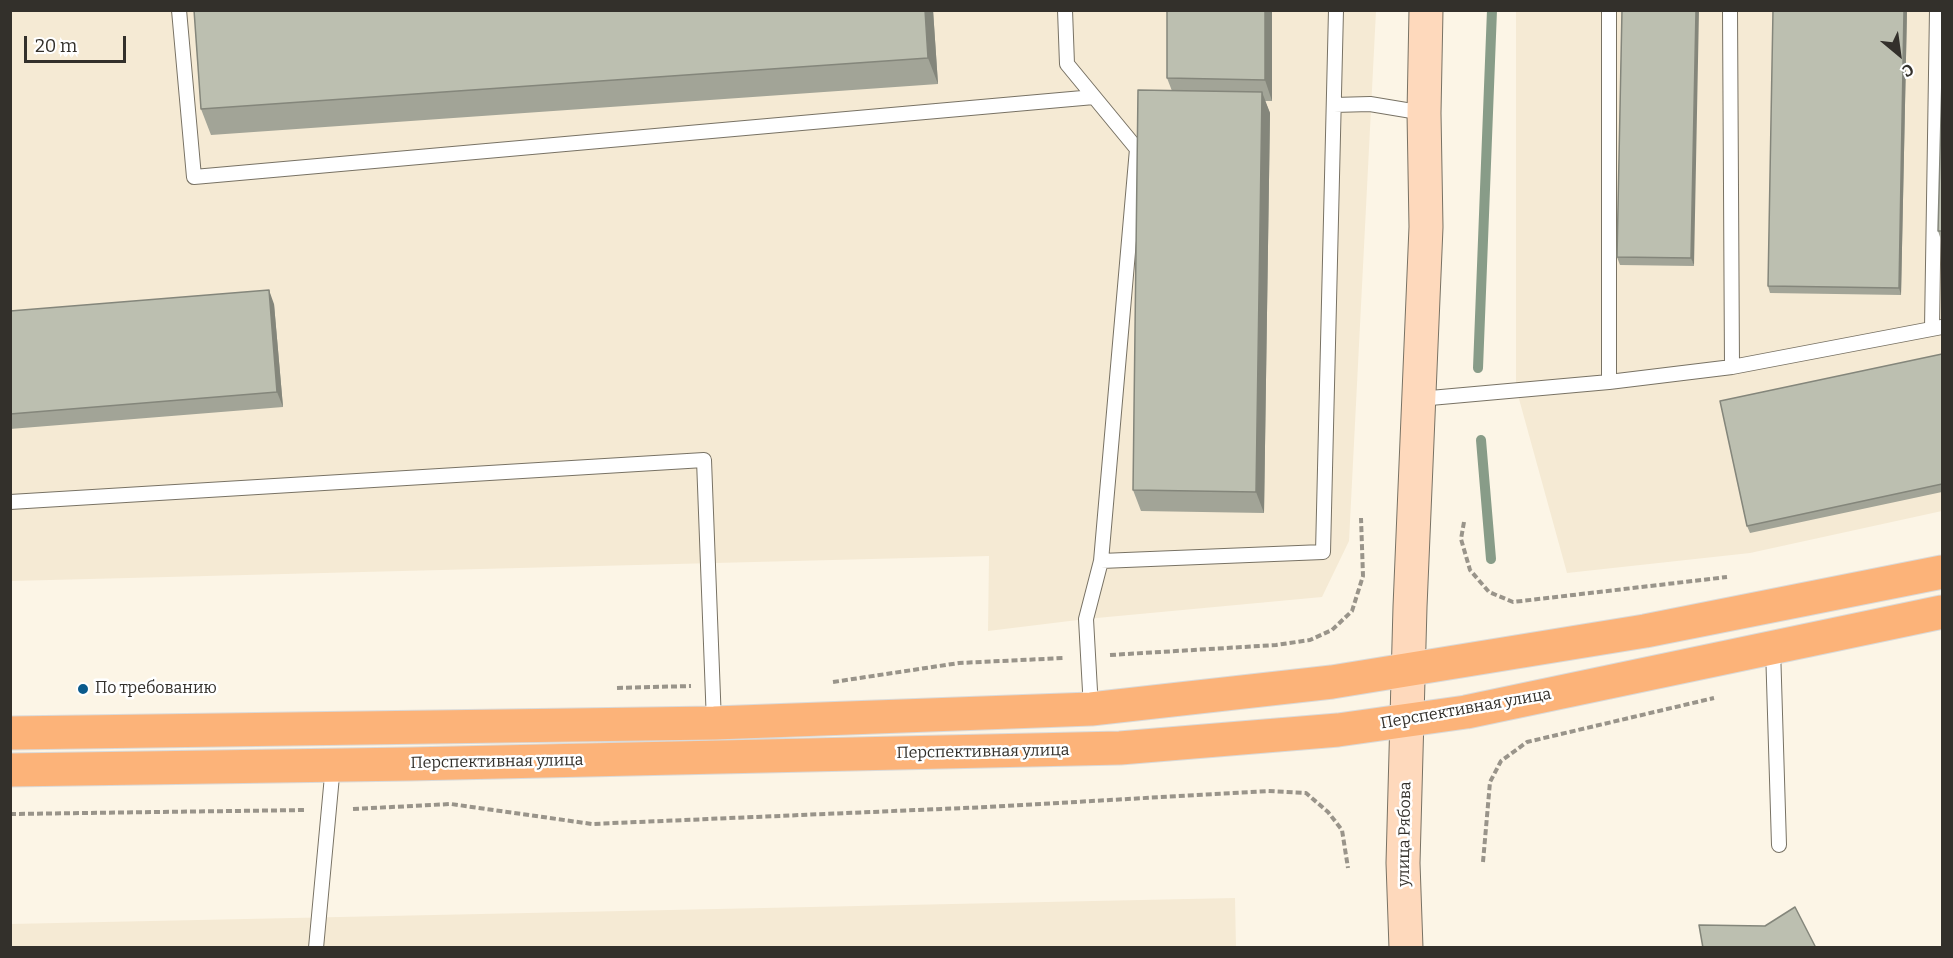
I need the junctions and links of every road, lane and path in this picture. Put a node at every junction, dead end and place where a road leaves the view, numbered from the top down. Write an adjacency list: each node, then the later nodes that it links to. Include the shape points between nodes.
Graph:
1 (179, 10): 8 (lane, via 194,177)
2 (1065, 10): 8 (lane, via 1067,64)
3 (1336, 10): 9 (lane)
4 (1426, 10): 10 (main road, улица Рябова)
5 (1609, 10): 13 (lane)
6 (1730, 10): 12 (lane)
7 (1937, 10): 11 (lane)
8 (1094, 97): 18 (lane, via 1137,149)
9 (1334, 105): 10 (lane, via 1370,104); 18 (lane, via 1323,552)
10 (1424, 113): 14 (main road, улица Рябова, via 1426,227)
11 (1937, 328): 12 (lane)
12 (1731, 367): 13 (lane)
13 (1609, 382): 14 (lane)
14 (1419, 399): 24 (main road, улица Рябова)
15 (10, 502): 26 (lane, via 704,460)
16 (1361, 518): 23 (path, via 1363,576 1352,611 1332,630 1310,640 1276,645)
17 (1464, 522): 20 (path, via 1461,539 1470,570 1489,592 1513,602)
18 (1101, 561): 23 (lane, via 1086,619)
19 (1942, 572): 24 (main road, via 1645,631)
20 (1555, 597)
21 (1942, 612): 22 (main road, Перспективная улица)
22 (1773, 648): 29 (main road, Перспективная улица, via 1466,712); 37 (lane)
23 (1087, 657): 25 (path, via 959,663); 28 (lane)
24 (1410, 668): 28 (main road, via 1332,682); 29 (main road, улица Рябова)
25 (830, 683)
26 (714, 685): 27 (path); 30 (lane)
27 (609, 688)
28 (1091, 709): 30 (main road)
29 (1408, 720): 33 (main road, Перспективная улица, via 1338,730 1120,748); 41 (main road, улица Рябова, via 1403,863)
30 (714, 723): 32 (main road)
31 (1581, 729): 38 (path, via 1527,742 1501,761 1490,782)
32 (10, 733)
33 (333, 765): 34 (main road, Перспективная улица); 35 (lane)
34 (10, 770)
35 (329, 810): 36 (path); 39 (path, via 451,804 592,824 1268,791 1306,793 1342,830); 40 (lane)
36 (10, 814)
37 (1779, 845)
38 (1483, 862)
39 (1348, 868)
40 (316, 948)
41 (1406, 948)

